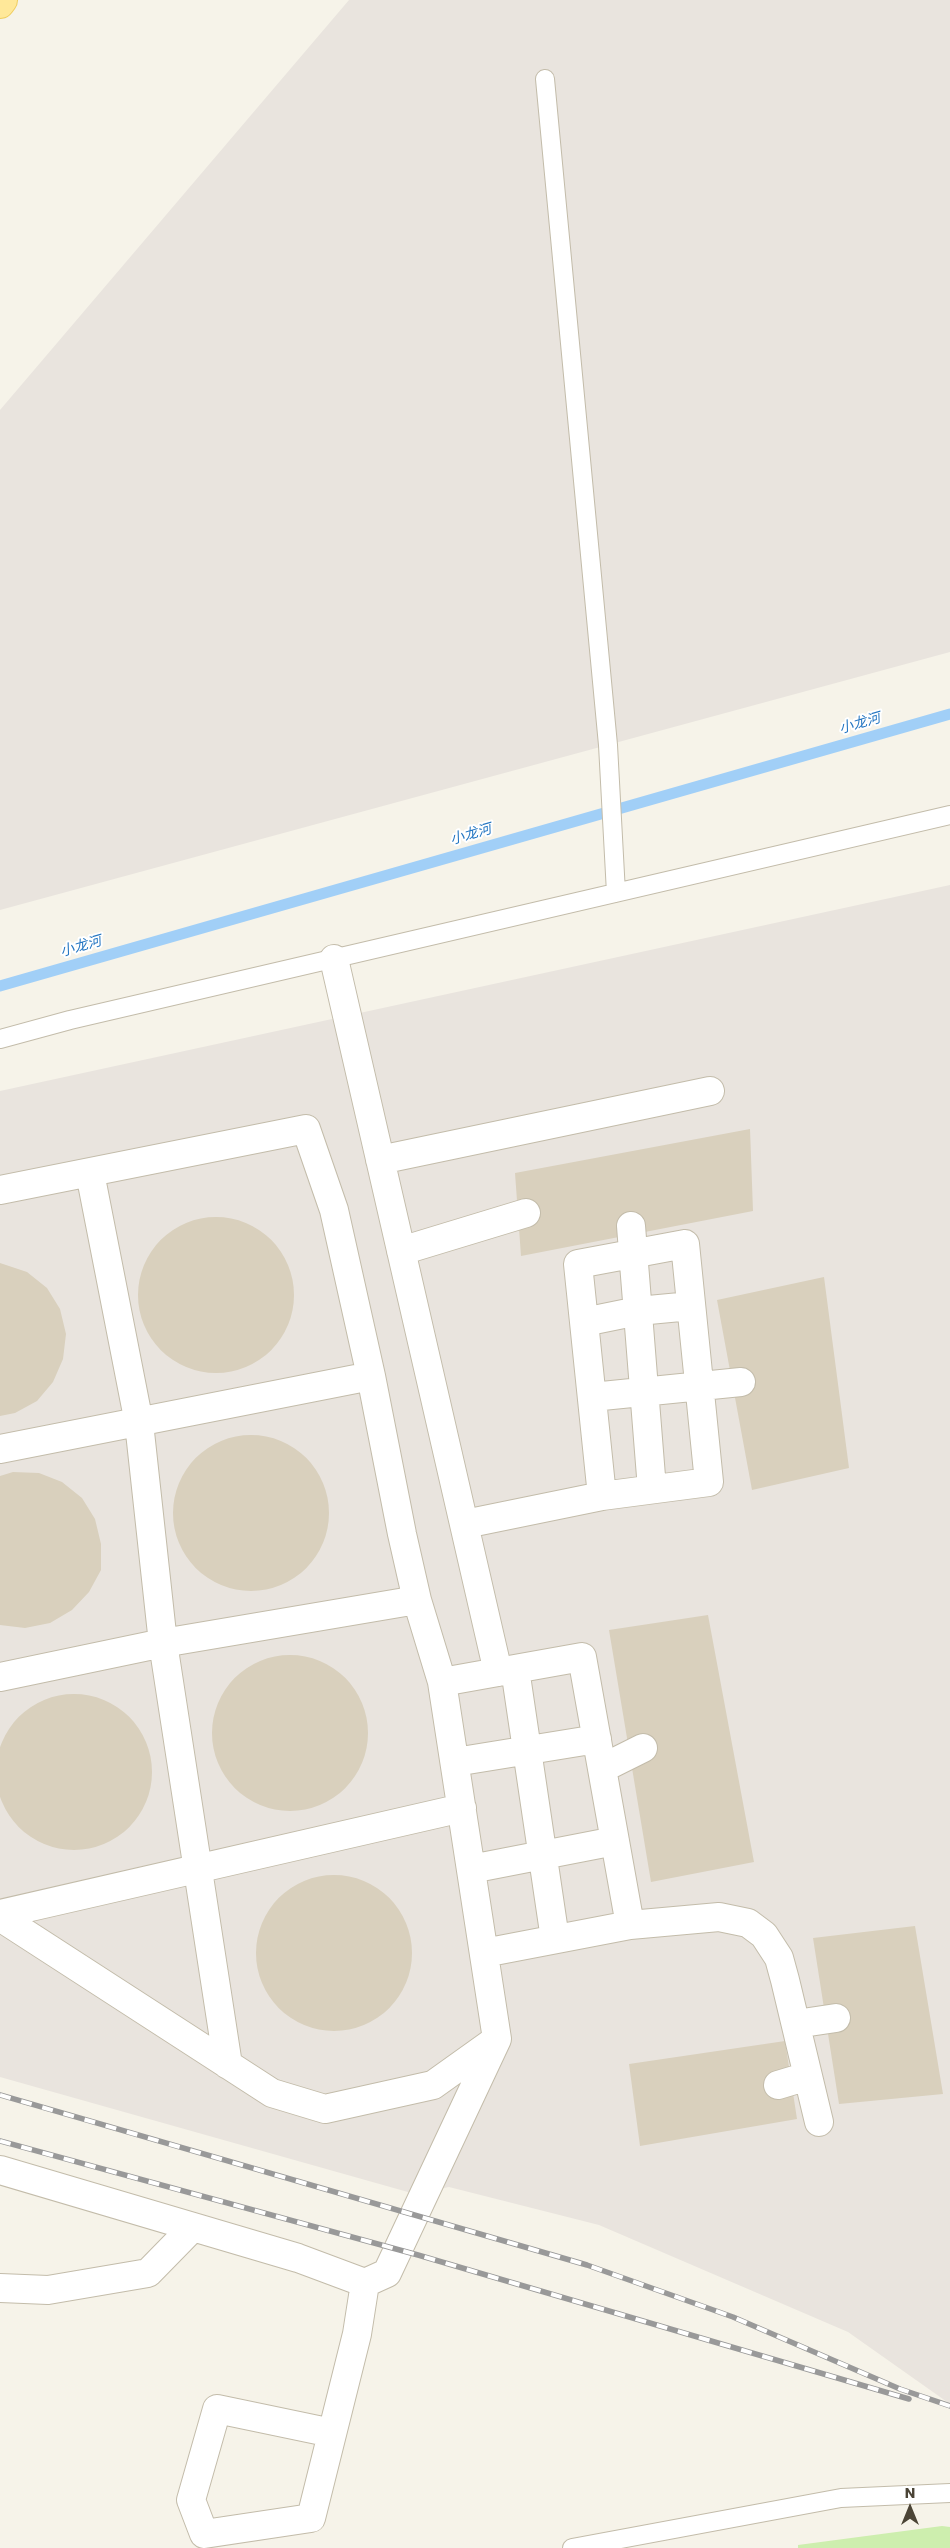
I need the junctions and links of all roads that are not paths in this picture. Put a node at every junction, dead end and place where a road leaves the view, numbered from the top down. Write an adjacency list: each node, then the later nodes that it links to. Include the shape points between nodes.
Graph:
1 (3, 0): 2 (main road)
2 (0, 4)
3 (545, 79): 5 (lane, via 608,745)
4 (950, 815): 5 (lane)
5 (616, 893): 6 (lane)
6 (334, 959): 7 (lane); 9 (street)
7 (0, 1039)
8 (710, 1091): 9 (street)
9 (380, 1160): 14 (street)
10 (90, 1172): 11 (street); 19 (street, via 306,1129 334,1210); 24 (street)
11 (0, 1190)
12 (526, 1213): 14 (street)
13 (631, 1226): 15 (street)
14 (401, 1250): 28 (street)
15 (633, 1254): 16 (street, via 685,1244); 17 (street); 18 (street, via 578,1264)
16 (691, 1306): 17 (street); 21 (street)
17 (638, 1311): 18 (street); 22 (street)
18 (584, 1322): 23 (street)
19 (371, 1376): 24 (street); 29 (street)
20 (741, 1382): 21 (street)
21 (699, 1386): 22 (street); 26 (street, via 709,1482)
22 (644, 1391): 23 (street); 26 (street)
23 (592, 1397): 27 (street)
24 (139, 1423): 25 (street); 30 (street)
25 (0, 1449)
26 (652, 1489): 27 (street)
27 (602, 1496): 28 (street)
28 (465, 1524): 31 (street)
29 (417, 1600): 30 (street); 33 (street)
30 (163, 1643): 32 (street); 42 (street)
31 (507, 1670): 33 (street); 34 (street, via 582,1657); 36 (street)
32 (0, 1677)
33 (442, 1682): 37 (street)
34 (597, 1739): 36 (street); 38 (street)
35 (643, 1748): 38 (street)
36 (527, 1750): 37 (street); 41 (street)
37 (455, 1762): 39 (street)
38 (602, 1768): 40 (street)
39 (462, 1808): 42 (street); 43 (street)
40 (615, 1841): 41 (street); 45 (street)
41 (542, 1856): 43 (street); 46 (street)
42 (197, 1867): 44 (street); 51 (street)
43 (471, 1868): 47 (street)
44 (0, 1916): 51 (street)
45 (630, 1925): 46 (street); 49 (street, via 719,1917 748,1923 764,1935 778,1958)
46 (555, 1939): 47 (street)
47 (484, 1953): 50 (street)
48 (836, 2018): 49 (street)
49 (796, 2024): 52 (street)
50 (497, 2039): 51 (street, via 433,2085 325,2109 272,2093); 57 (street, via 387,2273)
51 (228, 2065)
52 (808, 2076): 53 (street); 54 (street)
53 (778, 2085)
54 (819, 2122)
55 (0, 2170): 56 (street)
56 (193, 2227): 57 (street, via 298,2258); 58 (street, via 148,2273 48,2290)
57 (365, 2283): 59 (street, via 357,2334)
58 (0, 2288)
59 (332, 2433): 59 (street, via 311,2518 204,2534 191,2500 218,2408)
60 (950, 2493): 61 (lane, via 841,2498)
61 (572, 2548)

